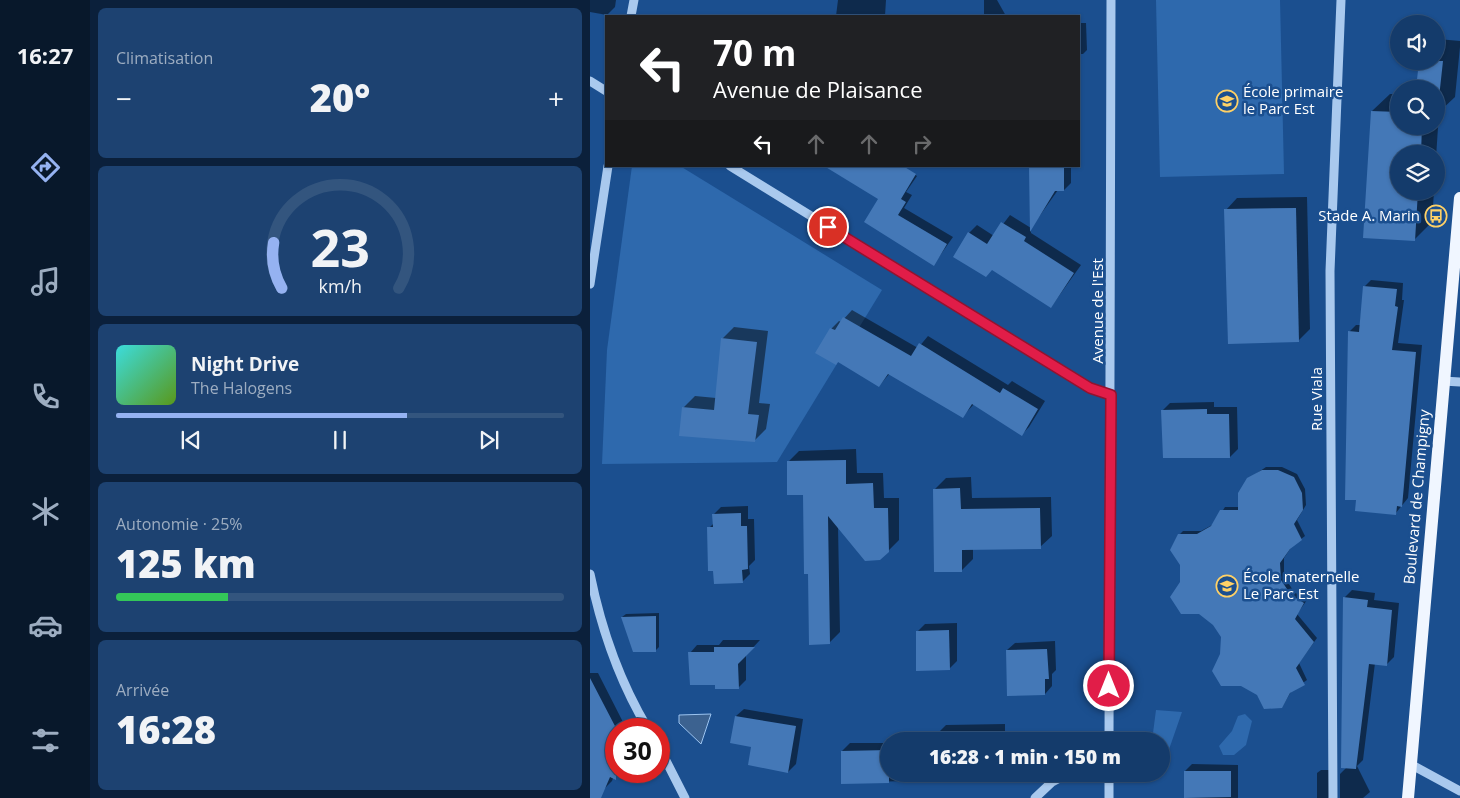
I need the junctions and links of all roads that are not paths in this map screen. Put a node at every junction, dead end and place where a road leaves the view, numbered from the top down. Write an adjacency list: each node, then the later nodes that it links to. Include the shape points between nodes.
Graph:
1 (634, 0): 4 (street)
2 (1111, 0): 13 (street, Avenue de l'Est)
3 (1341, 0): 25 (street, Rue Viala, via 1330,271)
4 (631, 15)
5 (590, 81): 6 (street)
6 (605, 89)
7 (608, 167): 10 (street)
8 (732, 167): 13 (street, via 1090,388)
9 (1460, 198): 11 (main road, Boulevard de Champigny)
10 (590, 284)
11 (1443, 381): 12 (street); 17 (main road, Boulevard de Champigny)
12 (1460, 382)
13 (1111, 395): 16 (street, Avenue de l'Est)
14 (590, 574): 15 (street, via 599,619)
15 (641, 718)
16 (1109, 732)
17 (1412, 765): 21 (street); 26 (main road, Boulevard de Champigny)
18 (670, 769): 22 (street)
19 (1052, 782): 23 (street)
20 (1109, 782): 24 (street)
21 (1460, 791)
22 (685, 798)
23 (1035, 798)
24 (1109, 798)
25 (1333, 798)
26 (1408, 798)

